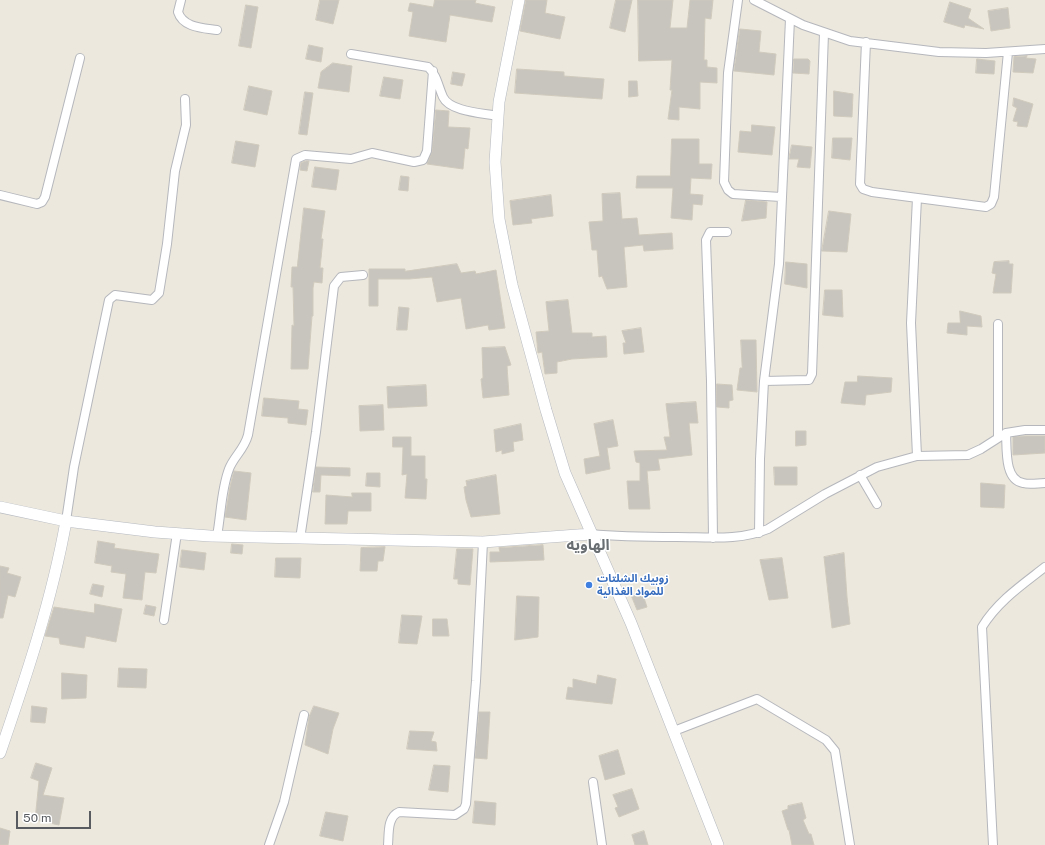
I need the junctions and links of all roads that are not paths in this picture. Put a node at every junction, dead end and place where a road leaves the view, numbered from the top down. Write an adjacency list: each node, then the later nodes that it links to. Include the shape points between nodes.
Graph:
1 (180, 0): 6 (street, via 178,12 184,21 191,25)
2 (519, 0): 15 (street)
3 (738, 0): 17 (street, via 728,73 724,182 733,194)
4 (754, 0): 5 (street)
5 (790, 18): 7 (street); 17 (street)
6 (217, 30)
7 (824, 33): 8 (street, via 850,41); 22 (street, via 812,374 809,380)
8 (866, 42): 10 (street, via 939,52); 18 (street, via 860,184 863,189 872,192)
9 (1045, 48): 10 (street)
10 (1008, 52): 18 (street, via 994,197 991,204 986,207)
11 (351, 54): 13 (street, via 428,66)
12 (80, 58): 16 (street, via 46,197 37,204)
13 (433, 71): 15 (street, via 448,104); 34 (street, via 427,151 422,160 414,162 372,153 351,159 305,155 296,159 248,435 245,446 226,478)
14 (185, 100): 30 (street, via 186,125 175,171 159,293 152,300 115,295 109,300 74,467)
15 (498, 116): 33 (street, via 496,192 512,285 565,473)
16 (0, 195)
17 (781, 197): 22 (street, via 779,264)
18 (917, 198): 25 (street, via 911,323)
19 (727, 232): 35 (street, via 710,232 706,240)
20 (363, 275): 36 (street, via 340,277 334,286)
21 (998, 324): 24 (street)
22 (764, 381): 32 (street)
23 (1045, 430): 24 (street, via 1025,430)
24 (1002, 435): 25 (street, via 968,455); 27 (street, via 1009,469 1014,479 1022,483)
25 (917, 456): 26 (street, via 877,467)
26 (860, 475): 28 (street); 32 (street)
27 (1045, 483)
28 (877, 504)
29 (0, 507): 30 (street)
30 (66, 521): 31 (street); 42 (street, via 39,633)
31 (177, 533): 34 (street); 39 (street)
32 (759, 533): 35 (street)
33 (592, 534): 35 (street); 37 (street); 41 (street)
34 (217, 536): 36 (street)
35 (713, 538)
36 (300, 539): 37 (street)
37 (483, 542): 45 (street, via 476,680 464,809 455,815 399,812 391,820)
38 (1045, 567): 49 (street, via 1004,600 990,614 982,627)
39 (164, 620)
40 (304, 715): 44 (street, via 284,802)
41 (674, 731): 47 (street); 48 (street, via 756,699 826,740 835,751)
42 (0, 753)
43 (593, 782): 46 (street)
44 (269, 845)
45 (388, 845)
46 (602, 845)
47 (718, 845)
48 (850, 845)
49 (993, 845)

